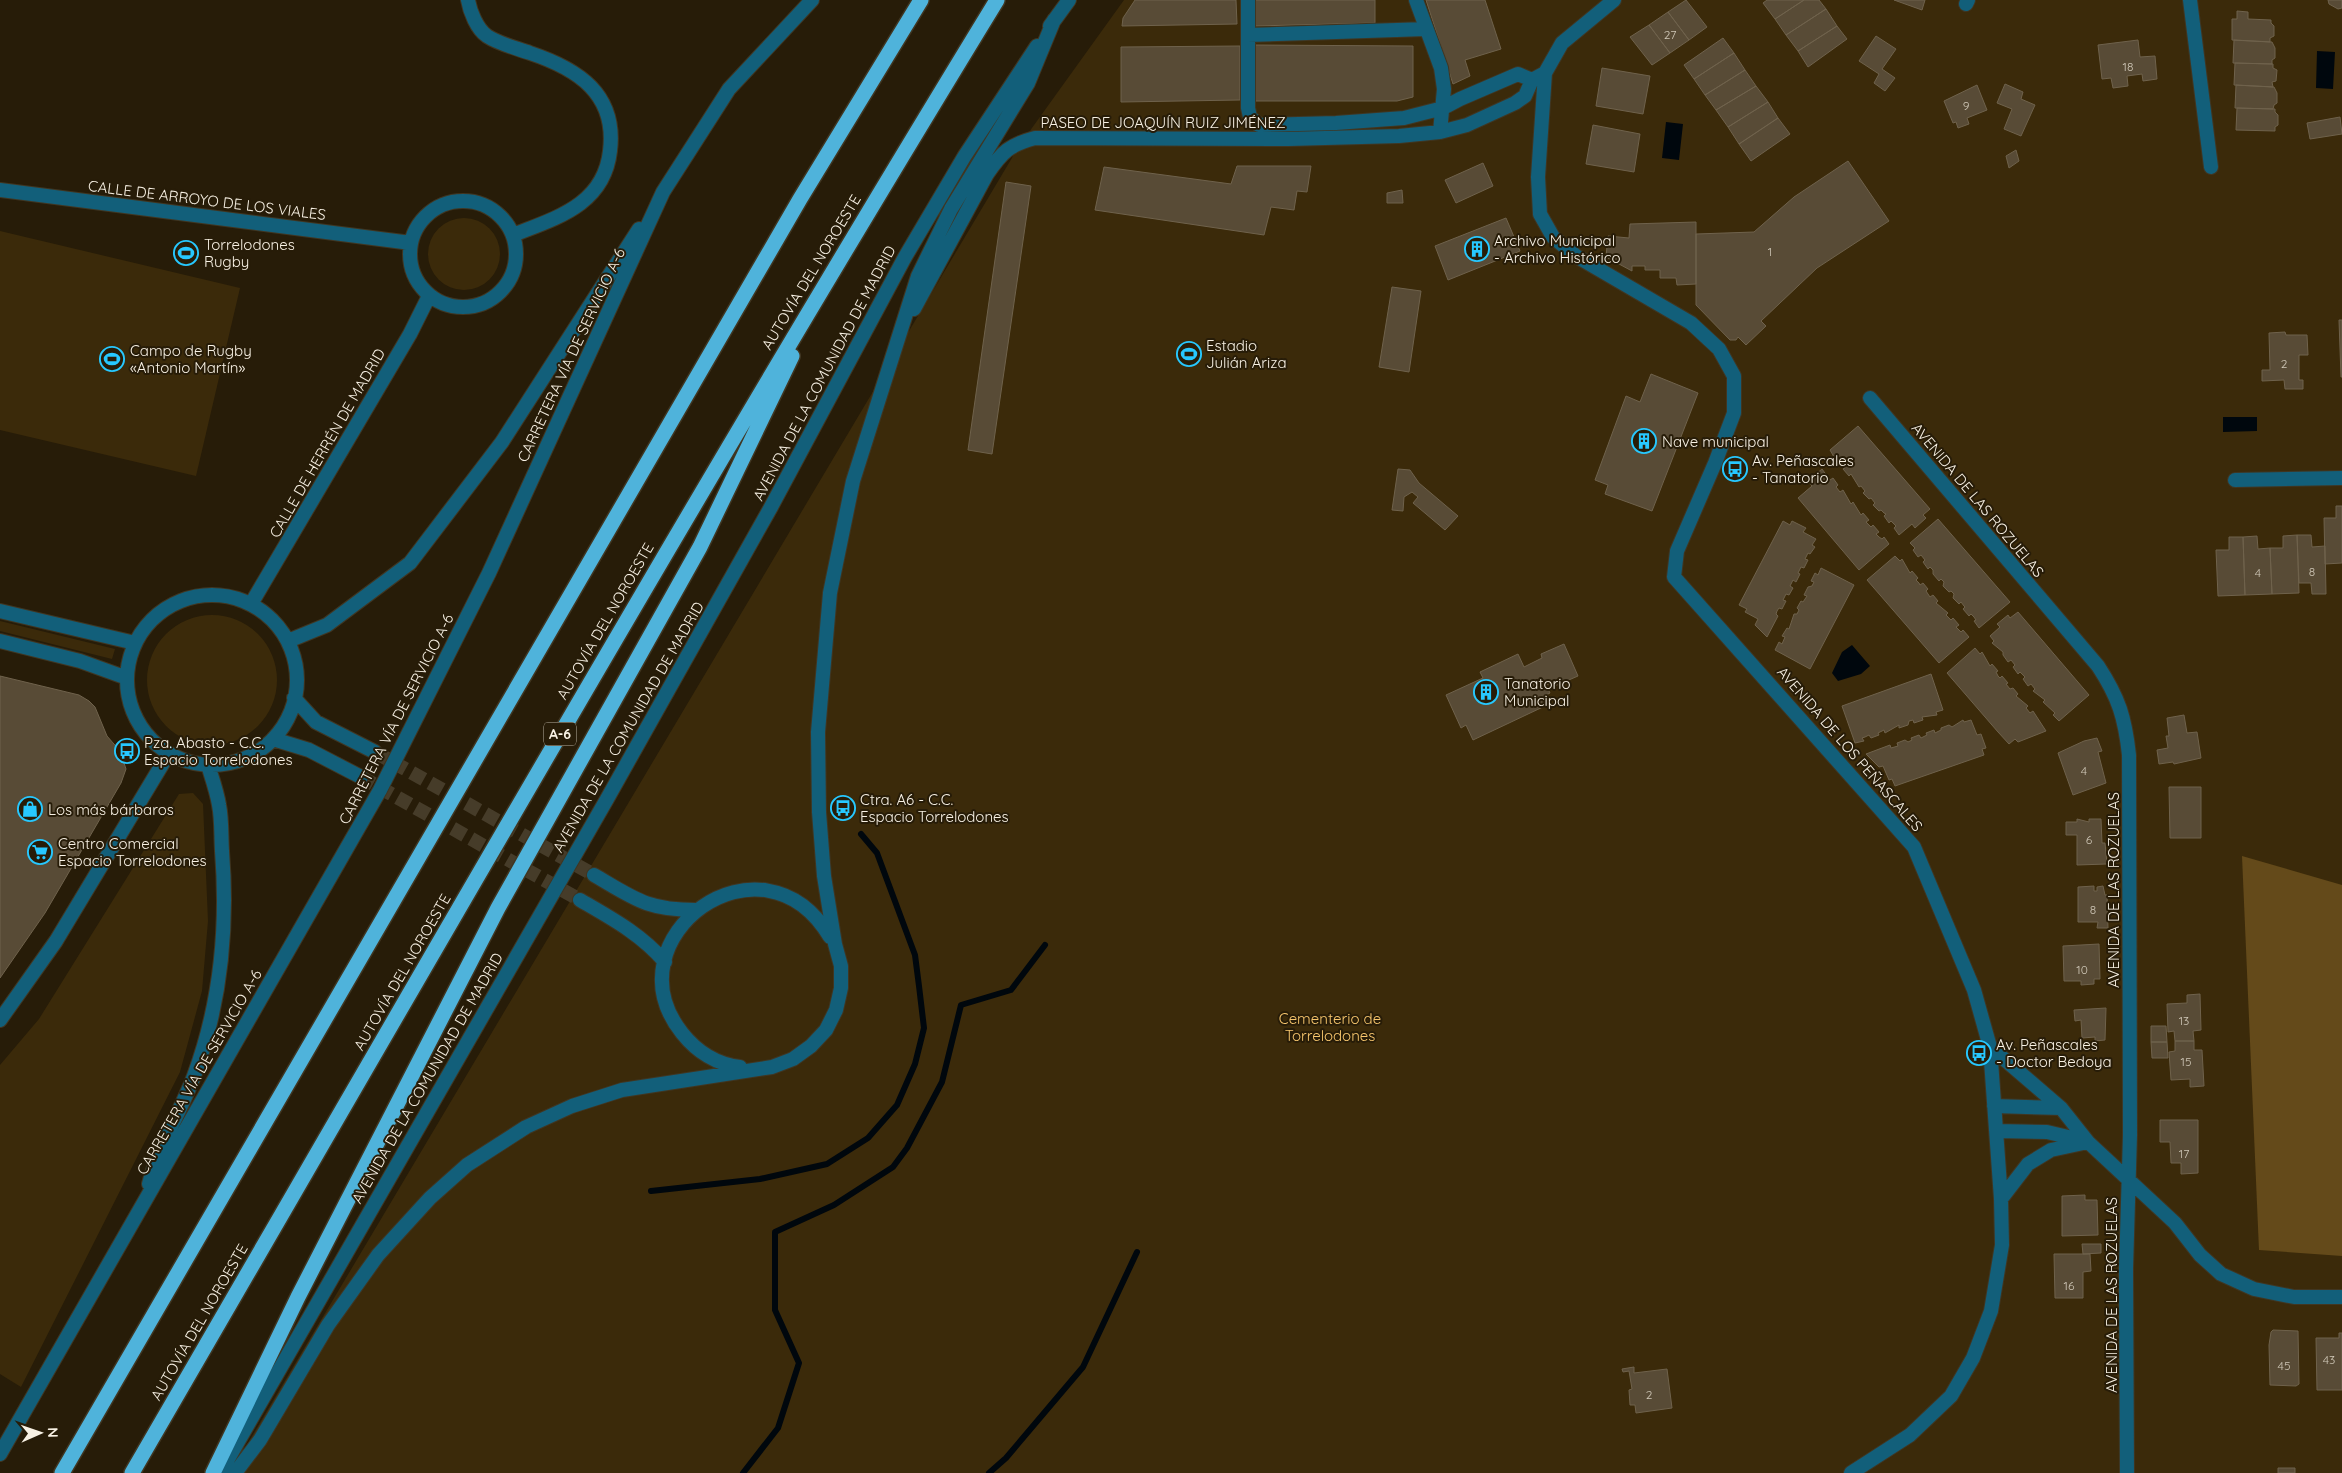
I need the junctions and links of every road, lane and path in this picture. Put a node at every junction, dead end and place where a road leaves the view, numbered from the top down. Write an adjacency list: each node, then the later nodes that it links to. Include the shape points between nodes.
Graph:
1 (468, 0): 20 (street, via 479,28 488,37 557,62 596,91 612,135 609,161 600,182 584,202 563,216)
2 (812, 0): 19 (street, CARRETERA VÍA DE SERVICIO A-6, via 728,89)
3 (921, 0): 57 (highway, via 766,259)
4 (997, 0): 22 (highway, AUTOVÍA DEL NOROESTE / A-6)
5 (1069, 0): 10 (street, AVENIDA DE LA COMUNIDAD DE MADRID)
6 (1248, 0): 12 (street)
7 (1416, 0): 11 (street)
8 (1614, 0): 13 (street, via 1562,43)
9 (2190, 0): 17 (street)
10 (1054, 20): 24 (street, via 1028,83 946,217 918,276); 60 (street, AVENIDA DE LA COMUNIDAD DE MADRID, via 964,157 905,257 771,508)
11 (1426, 29): 12 (street); 15 (street, via 1441,68)
12 (1248, 35): 15 (street, via 1248,108 1253,120 1259,124 1336,124 1404,118)
13 (1545, 73): 14 (street, PASEO DE JOAQUÍN RUIZ JIMÉNEZ); 46 (street, AVENIDA DE LOS PEÑASCALES, via 1538,177 1540,214 1553,237 1576,256 1691,323 1719,348 1734,376 1734,413 1677,550 1674,577 1914,847 1974,990)
14 (1532, 80): 15 (street, via 1518,74); 16 (street, PASEO DE JOAQUÍN RUIZ JIMÉNEZ, via 1525,96 1515,103 1467,125)
15 (1444, 108): 16 (street)
16 (1440, 132): 24 (street, PASEO DE JOAQUÍN RUIZ JIMÉNEZ, via 1289,138 1035,138 1015,144 1000,155 988,174)
17 (2211, 167)
18 (0, 190): 21 (street, CALLE DE ARROYO DE LOS VIALES)
19 (663, 192): 31 (street, via 502,442 410,563 327,625); 54 (street, CARRETERA VÍA DE SERVICIO A-6, via 489,574 380,790)
20 (513, 235): 21 (street, via 500,216 481,204 458,201 437,208 420,223); 23 (street, via 516,258 510,280 494,298 473,307 450,306)
21 (411, 243): 23 (street, via 410,263 417,281)
22 (836, 263): 58 (highway, AUTOVÍA DEL NOROESTE / A-6); 59 (highway, via 700,547 498,908 298,1296)
23 (429, 296): 28 (street, CALLE DE HERRÉN DE MADRID, via 405,343)
24 (894, 348): 43 (street, via 853,481 830,593 818,732 824,876)
25 (1870, 398): 52 (street, AVENIDA DE LAS ROZUELAS, via 2098,666 2120,703 2129,756)
26 (2342, 478): 27 (street)
27 (2235, 480)
28 (250, 604): 31 (street, via 272,620); 32 (street, via 229,596 184,599 164,609 147,624)
29 (0, 610): 32 (street)
30 (0, 641): 33 (street, via 80,661)
31 (288, 641): 34 (street, via 296,666)
32 (135, 643): 33 (street)
33 (127, 678): 37 (street, via 132,708 146,734)
34 (294, 698): 35 (street, via 288,718); 36 (street, via 316,722)
35 (273, 739): 38 (street, via 243,759); 39 (street, via 309,750)
36 (374, 752)
37 (169, 754): 38 (street); 45 (street, via 56,941)
38 (208, 765): 54 (street, via 219,805 224,874 225,923 221,969 194,1075 156,1158)
39 (361, 777)
40 (594, 876): 42 (street, via 644,904 668,910)
41 (580, 900): 44 (street, via 650,944)
42 (696, 910): 43 (street, via 716,897 739,890 762,890 785,896 806,908 823,924); 44 (street, via 671,942)
43 (835, 944): 47 (street, via 841,966 841,988 836,1010 826,1030 793,1059)
44 (665, 962): 47 (street, via 663,984 667,1006 685,1038 708,1057)
45 (0, 1020)
46 (1990, 1047): 48 (street, AVENIDA DE LOS PEÑASCALES); 49 (street)
47 (750, 1069): 61 (street, via 622,1090 572,1106 526,1127 467,1165 430,1198 378,1255 328,1325 260,1440)
48 (1994, 1106): 49 (street); 50 (street, AVENIDA DE LOS PEÑASCALES)
49 (2061, 1108): 51 (street)
50 (1996, 1130): 51 (street, via 2047,1132); 53 (street, AVENIDA DE LOS PEÑASCALES)
51 (2088, 1142): 52 (street); 53 (street, via 2051,1150 2028,1164)
52 (2128, 1178): 55 (street, via 2221,1274 2254,1289 2294,1297); 63 (street, AVENIDA DE LAS ROZUELAS)
53 (2001, 1199): 62 (street, AVENIDA DE LOS PEÑASCALES, via 1999,1270 1991,1311 1973,1358 1951,1396 1910,1435)
54 (145, 1200): 56 (street, CARRETERA VÍA DE SERVICIO A-6)
55 (2342, 1297)
56 (0, 1454)
57 (62, 1473)
58 (132, 1473)
59 (213, 1473)
60 (220, 1473)
61 (236, 1473)
62 (1851, 1473)
63 (2127, 1473)

